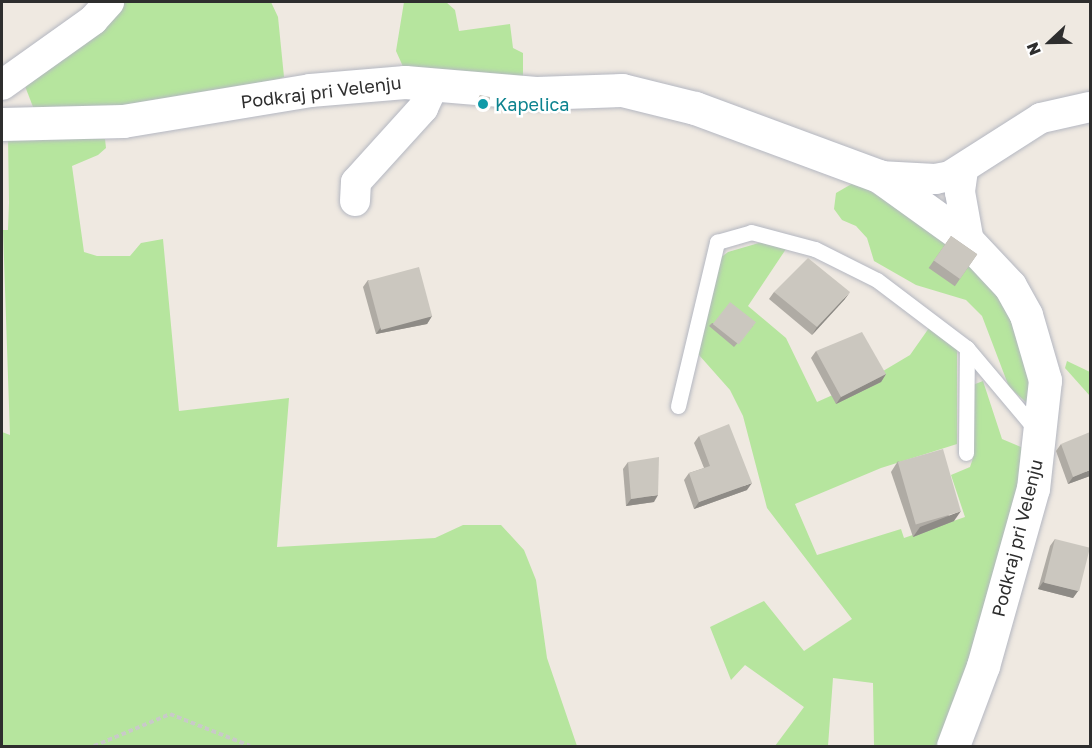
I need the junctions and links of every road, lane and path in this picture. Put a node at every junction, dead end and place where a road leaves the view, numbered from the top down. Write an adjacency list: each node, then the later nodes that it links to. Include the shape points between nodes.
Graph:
1 (109, 2): 3 (street, via 93,20)
2 (434, 84): 5 (street, Podkraj pri Velenju, via 405,82 310,90 123,121); 7 (street, Podkraj pri Velenju, via 536,93 622,90 695,108); 8 (street, via 423,108 356,182)
3 (2, 85)
4 (1090, 107): 6 (street, Podkraj pri Velenju, via 1041,118)
5 (2, 124)
6 (963, 170): 7 (street, Podkraj pri Velenju, via 935,179); 9 (street, via 960,192)
7 (879, 176): 9 (street, Podkraj pri Velenju)
8 (355, 201)
9 (969, 242): 12 (street, Podkraj pri Velenju, via 1010,286 1026,315 1046,380)
10 (967, 348): 11 (lane, via 877,279 815,249 751,232 717,242); 12 (lane); 13 (lane)
11 (678, 406)
12 (1041, 436): 16 (street, Podkraj pri Velenju, via 1033,488 987,654)
13 (966, 453)
14 (94, 747): 15 (path, via 170,714)
15 (250, 747)
16 (953, 747)

